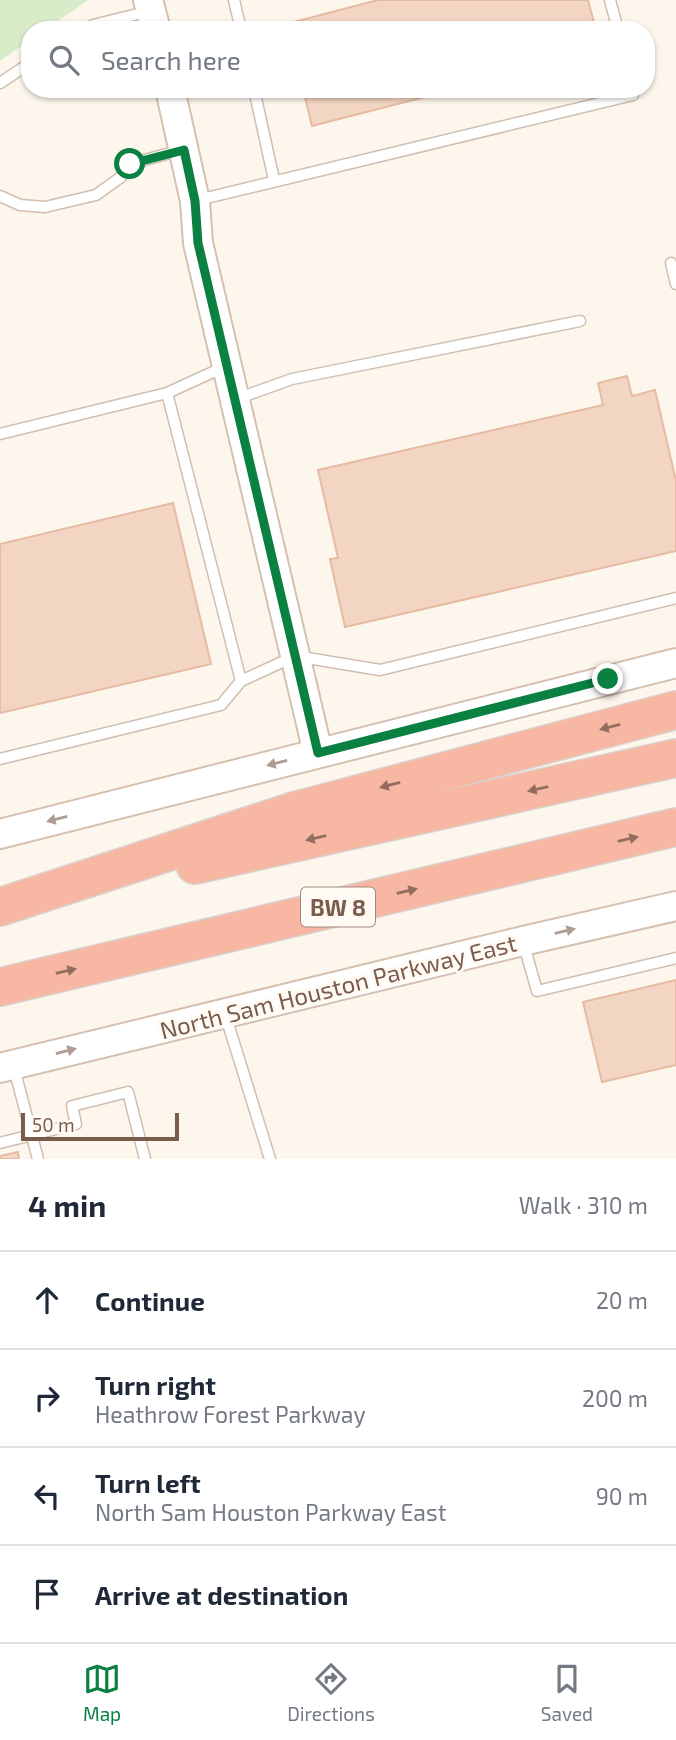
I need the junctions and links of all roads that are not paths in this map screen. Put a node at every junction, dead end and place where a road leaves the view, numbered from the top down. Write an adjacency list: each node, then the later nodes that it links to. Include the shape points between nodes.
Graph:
1 (234, 0): 5 (lane)
2 (610, 0): 6 (lane)
3 (151, 13): 4 (lane)
4 (112, 21)
5 (239, 21)
6 (616, 21)
7 (21, 69): 8 (lane)
8 (0, 83)
9 (172, 98): 12 (main road)
10 (256, 98): 13 (lane)
11 (624, 98): 13 (lane)
12 (184, 150): 14 (lane, via 130,164 121,177 96,195 45,207); 15 (main road)
13 (274, 180): 15 (lane)
14 (0, 197)
15 (195, 201): 19 (main road, via 198,243)
16 (671, 263): 17 (lane)
17 (676, 284)
18 (580, 321): 21 (lane, via 292,379)
19 (227, 366): 20 (lane); 21 (main road)
20 (167, 393): 22 (lane); 26 (lane)
21 (235, 400): 24 (main road)
22 (0, 434)
23 (676, 598): 24 (lane, via 380,670)
24 (295, 656): 26 (lane); 28 (main road)
25 (676, 663): 28 (main road)
26 (241, 681): 29 (lane, via 221,705)
27 (676, 710): 34 (highway, one-way to 34, via 294,811)
28 (318, 753): 32 (main road, one-way to 32)
29 (0, 758)
30 (676, 758): 34 (highway, one-way to 34)
31 (676, 827): 37 (highway, BW 8, one-way to 31)
32 (0, 834)
33 (676, 906): 35 (main road, North Sam Houston Parkway East, one-way to 33)
34 (0, 908)
35 (523, 941): 36 (lane, via 537,991); 38 (main road, North Sam Houston Parkway East)
36 (676, 958)
37 (0, 987)
38 (225, 1013): 39 (main road, North Sam Houston Parkway East, one-way to 38); 44 (lane)
39 (6, 1066): 40 (lane)
40 (32, 1135): 41 (lane); 42 (lane); 43 (lane, via 76,1124 72,1106 128,1092)
41 (0, 1143)
42 (38, 1159)
43 (145, 1159)
44 (270, 1159)

